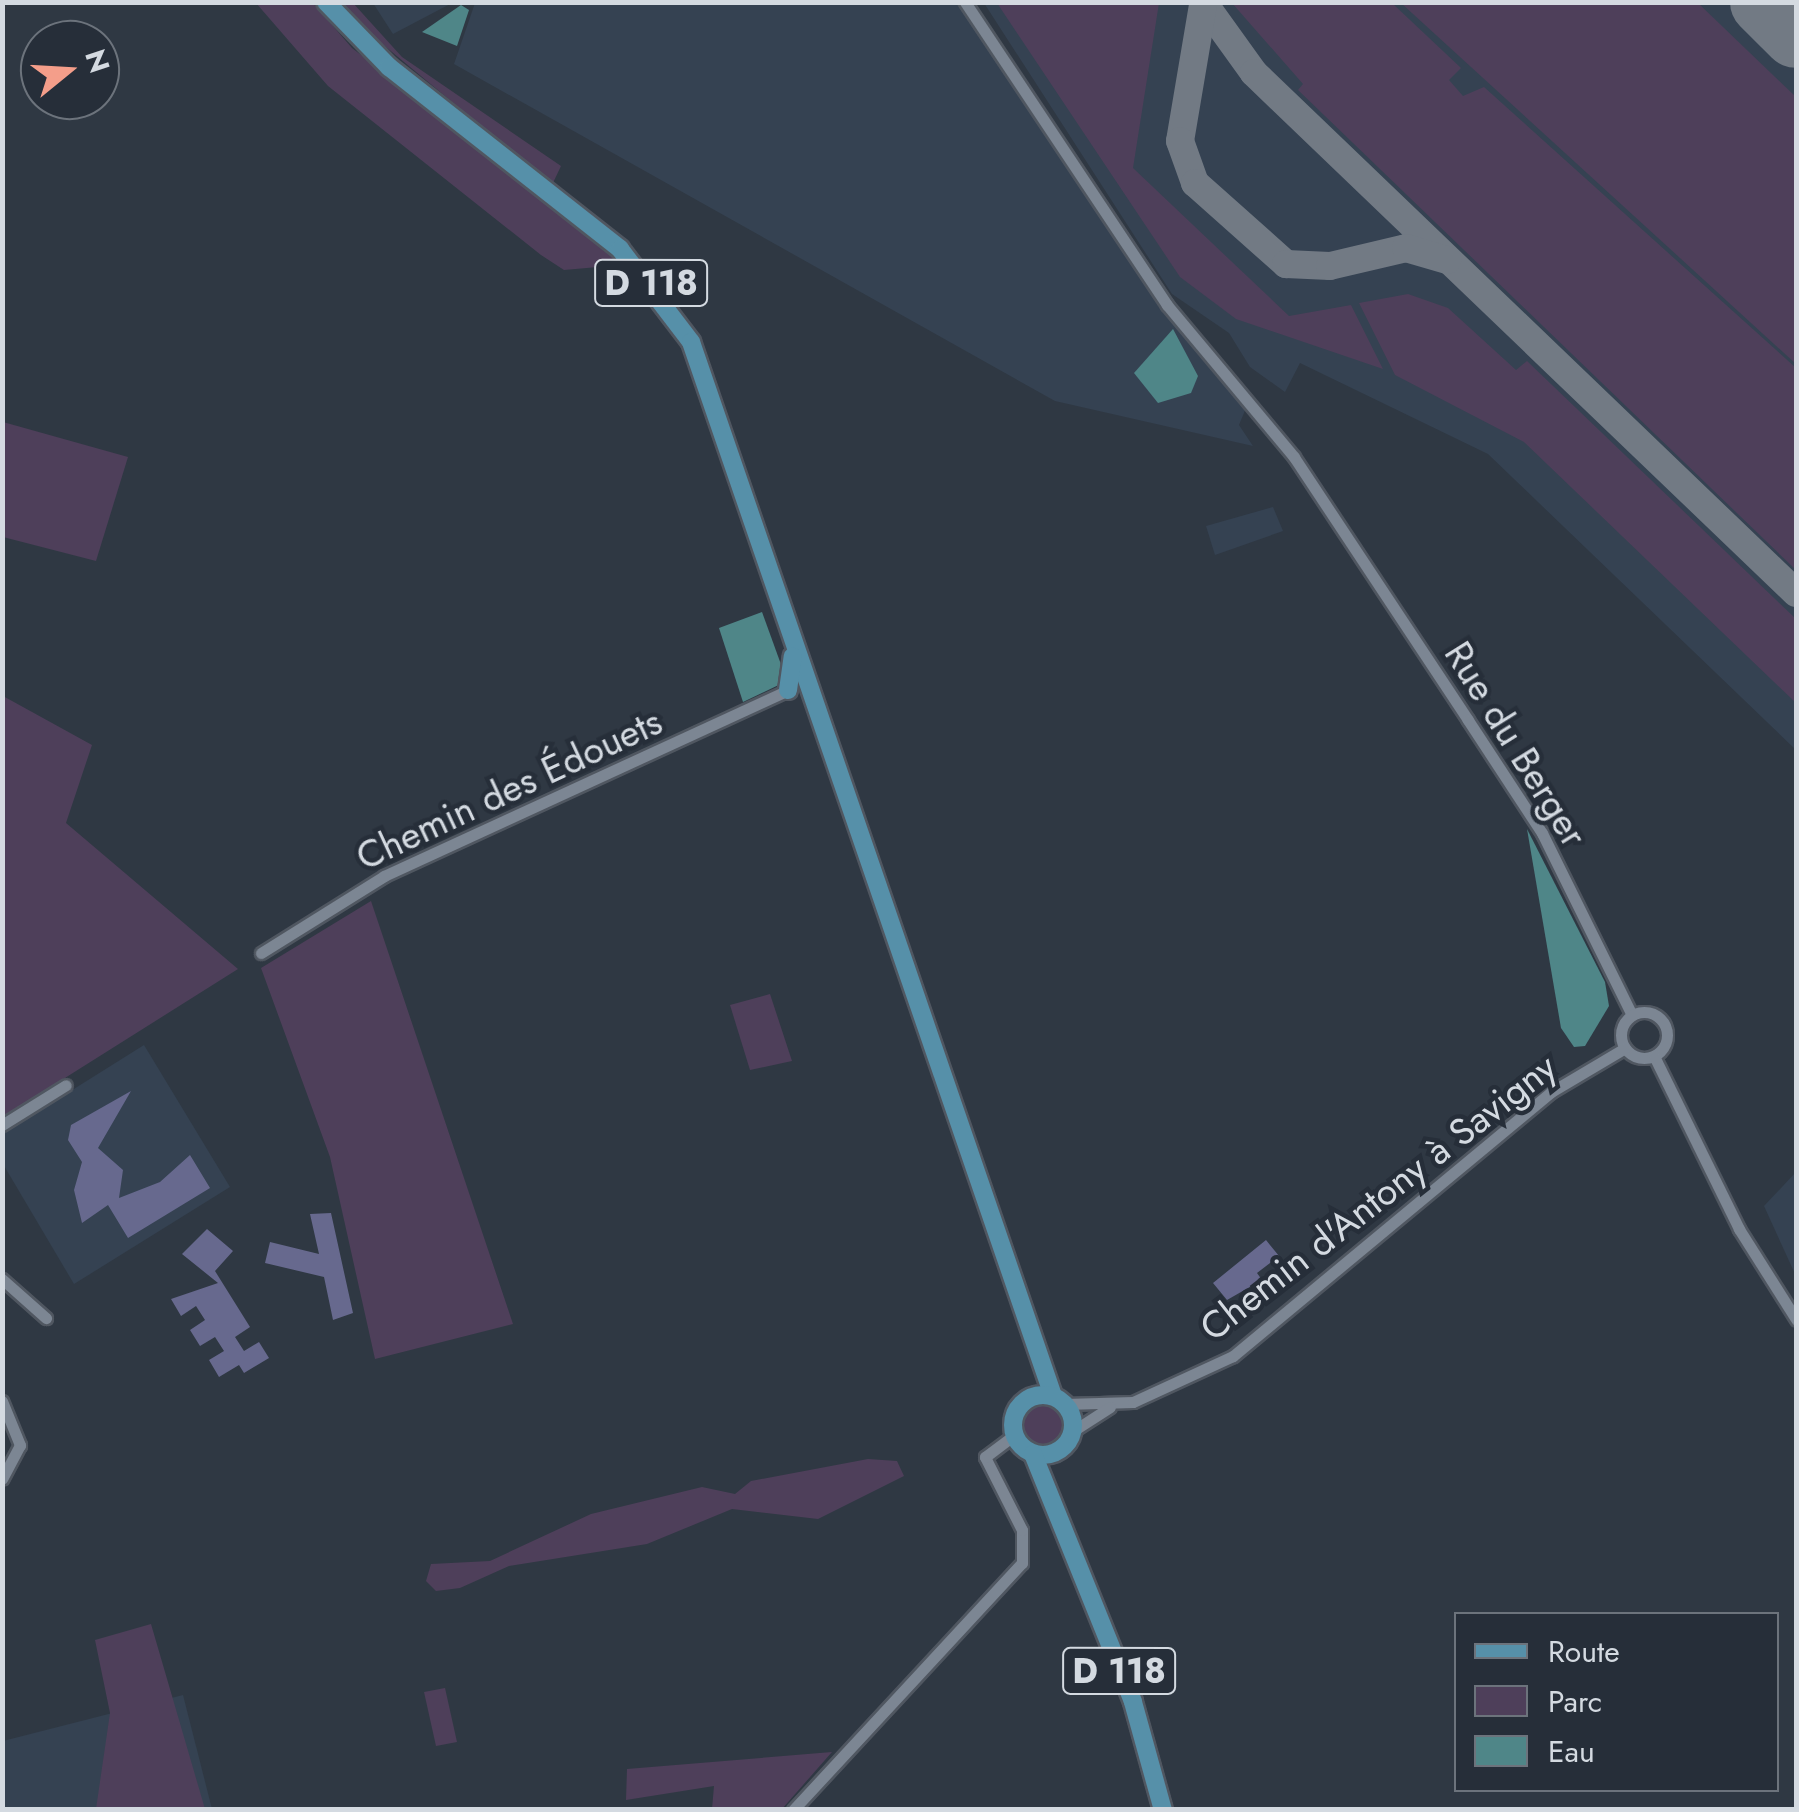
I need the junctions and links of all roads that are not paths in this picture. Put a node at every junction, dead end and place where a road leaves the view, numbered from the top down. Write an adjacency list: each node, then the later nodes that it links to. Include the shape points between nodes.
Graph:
1 (326, 2): 3 (main road, D 118, via 389,66 593,224 652,284 708,382)
2 (965, 2): 7 (street, Rue du Berger, via 1167,305 1332,514 1542,833)
3 (786, 612): 4 (main road, via 797,671); 5 (main road, D 118)
4 (788, 690): 5 (main road, via 803,688); 6 (street, Chemin des Édouets, via 384,876)
5 (831, 746): 15 (main road, D 118)
6 (261, 953)
7 (1632, 1014): 8 (street, via 1622,1027); 9 (street, via 1652,1012 1666,1024)
8 (1625, 1048): 9 (street); 19 (street, Chemin d'Antony à Savigny, via 1551,1092 1233,1356)
9 (1654, 1056): 14 (street, via 1739,1230)
10 (66, 1085): 11 (street)
11 (2, 1124)
12 (5, 1286): 13 (street)
13 (46, 1318)
14 (1796, 1319)
15 (1031, 1320): 16 (main road, D 118); 17 (main road, D 118)
16 (1026, 1400): 17 (main road); 21 (main road)
17 (1059, 1400): 19 (street); 20 (main road)
18 (2, 1401): 24 (street, via 20,1445)
19 (1110, 1408): 20 (street, Chemin d'Antony à Savigny)
20 (1073, 1432): 22 (main road)
21 (1014, 1435): 23 (main road); 26 (street, via 985,1461 1022,1530 1022,1563)
22 (1062, 1448): 23 (main road); 25 (main road, D 118)
23 (1033, 1454): 25 (main road, D 118)
24 (2, 1478)
25 (1064, 1537): 27 (main road, D 118, via 1132,1702)
26 (793, 1810)
27 (1162, 1810)

